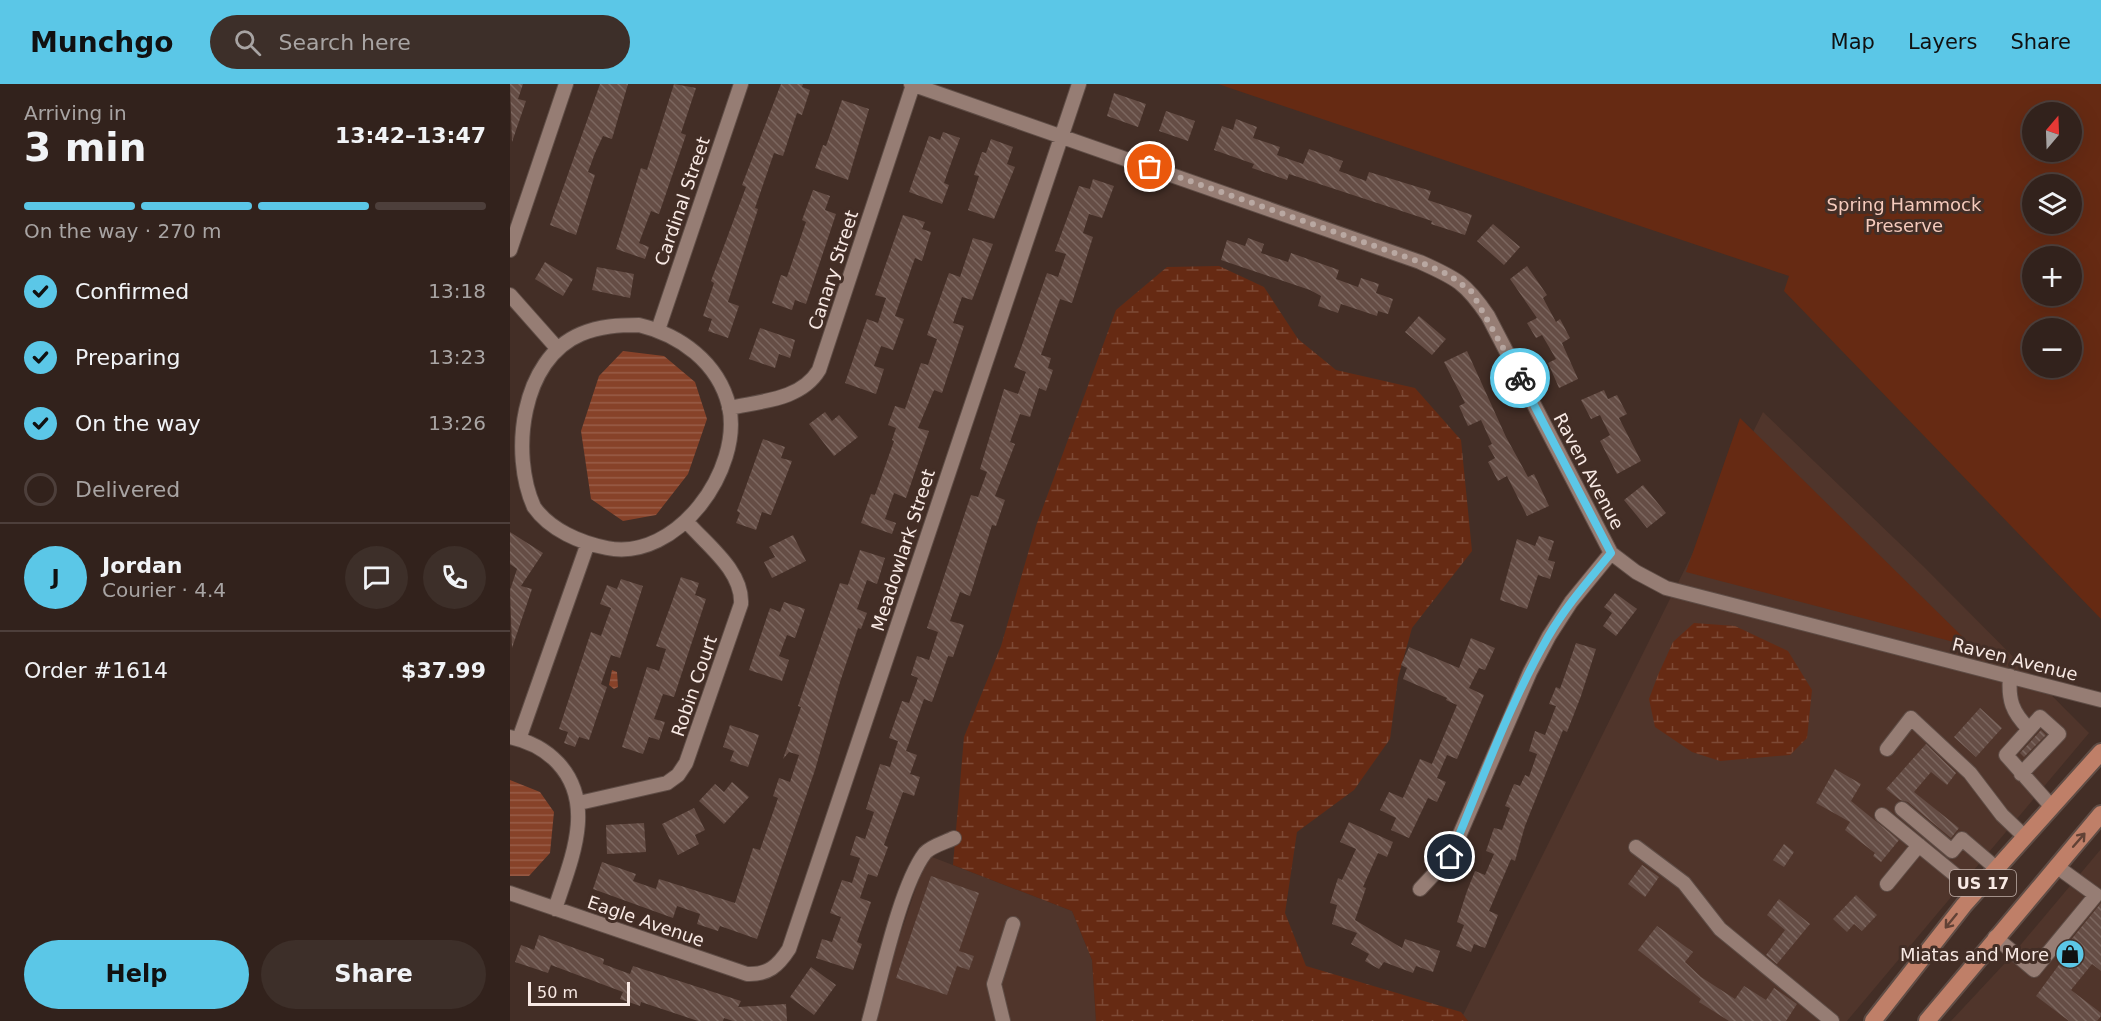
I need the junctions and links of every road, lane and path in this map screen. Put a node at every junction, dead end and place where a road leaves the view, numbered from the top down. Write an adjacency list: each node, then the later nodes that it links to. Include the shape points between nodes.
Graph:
1 (566, 84): 6 (street)
2 (741, 84): 8 (street, Cardinal Street)
3 (912, 84): 5 (street, Raven Avenue); 10 (street, Canary Street, via 819,370 811,384 794,393)
4 (1079, 84): 5 (street, Meadowlark Street)
5 (1060, 136): 14 (street, Raven Avenue, via 1420,262 1449,275 1471,291 1488,316); 40 (street, Meadowlark Street, via 789,949)
6 (510, 250)
7 (510, 295): 9 (street)
8 (658, 330): 9 (street, via 639,325 601,327); 10 (street, via 681,341 699,356 722,387)
9 (557, 348): 11 (street, via 530,387 521,413)
10 (729, 408): 12 (street, via 729,432 714,484)
11 (514, 465): 13 (street, via 534,508 569,536)
12 (687, 522): 13 (street, via 662,539 635,549 610,549); 22 (street, Robin Court, via 737,578 741,604 686,763 667,783)
13 (588, 543): 18 (street)
14 (1611, 553): 15 (street, Raven Avenue, via 1666,588); 34 (street, via 1548,636 1450,857)
15 (2010, 676): 16 (street, Raven Avenue); 17 (street, via 2011,705)
16 (2101, 700)
17 (2029, 729): 21 (street, via 2006,756); 21 (street, via 2040,717 2060,734)
18 (515, 738): 22 (street, via 542,749 556,762 569,776)
19 (1887, 749): 27 (street, via 1911,718 1964,766 2002,815)
20 (2101, 752): 23 (main road, US 17)
21 (2021, 774): 23 (street)
22 (579, 803): 37 (street, via 574,849)
23 (2051, 806): 27 (main road, US 17)
24 (1902, 809): 32 (street, via 1952,851 1962,840)
25 (2101, 814): 31 (main road, US 17, one-way to 25)
26 (1882, 815): 29 (street)
27 (2024, 836): 32 (main road, US 17)
28 (954, 838): 42 (street, via 926,851 913,874)
29 (1919, 845): 33 (street); 35 (street)
30 (1636, 848): 44 (street, via 1684,883 1720,929)
31 (2056, 866): 39 (main road, US 17); 39 (street, via 2096,895 2034,970)
32 (1996, 868): 35 (main road, US 17)
33 (1887, 884)
34 (1420, 889)
35 (1976, 892): 41 (main road, US 17, one-way to 41)
36 (510, 893): 37 (street, Eagle Avenue)
37 (555, 909): 40 (street, Eagle Avenue, via 747,974)
38 (1013, 924): 43 (street, via 994,984)
39 (1995, 937): 45 (main road, US 17)
40 (772, 970)
41 (1875, 1020)
42 (869, 1021)
43 (1003, 1021)
44 (1832, 1021)
45 (1927, 1021)

